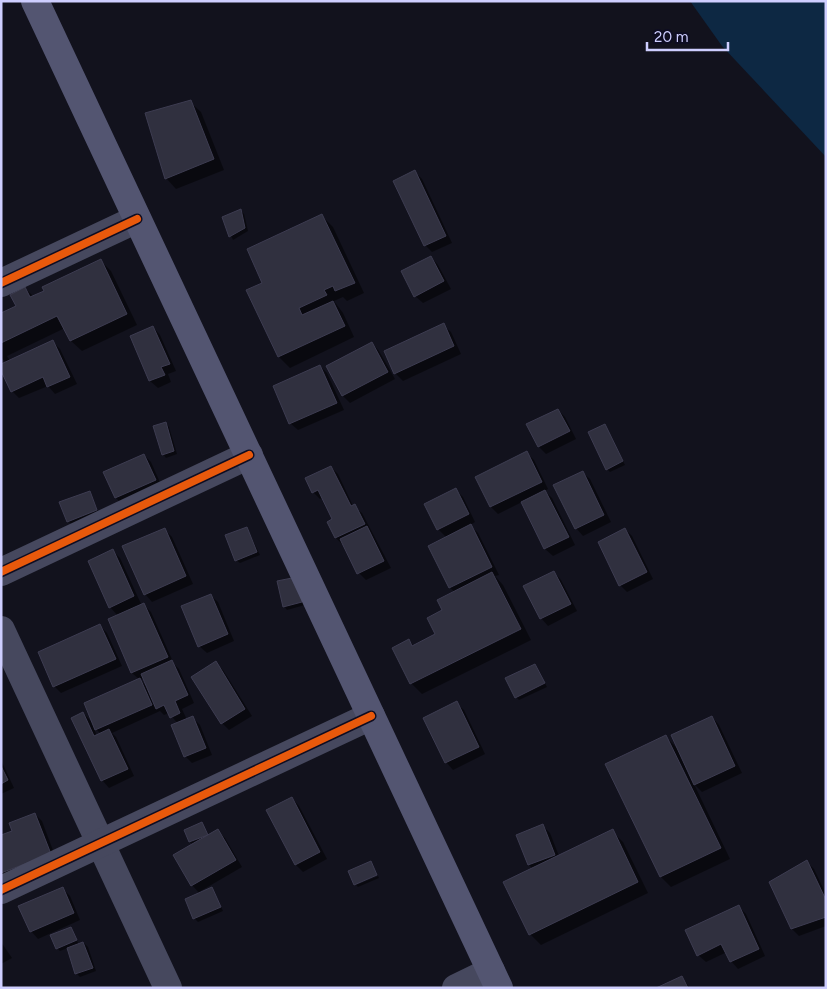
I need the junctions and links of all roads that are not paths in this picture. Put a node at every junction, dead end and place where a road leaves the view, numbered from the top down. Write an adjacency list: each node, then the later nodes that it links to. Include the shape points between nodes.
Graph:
1 (35, 1): 2 (main road)
2 (137, 219): 3 (street); 4 (main road)
3 (1, 283)
4 (249, 455): 5 (street); 7 (main road)
5 (1, 572)
6 (1, 630): 8 (street)
7 (371, 716): 8 (street); 10 (main road)
8 (100, 844): 9 (street); 11 (street)
9 (1, 890)
10 (495, 979): 12 (street)
11 (168, 988)
12 (456, 988)

